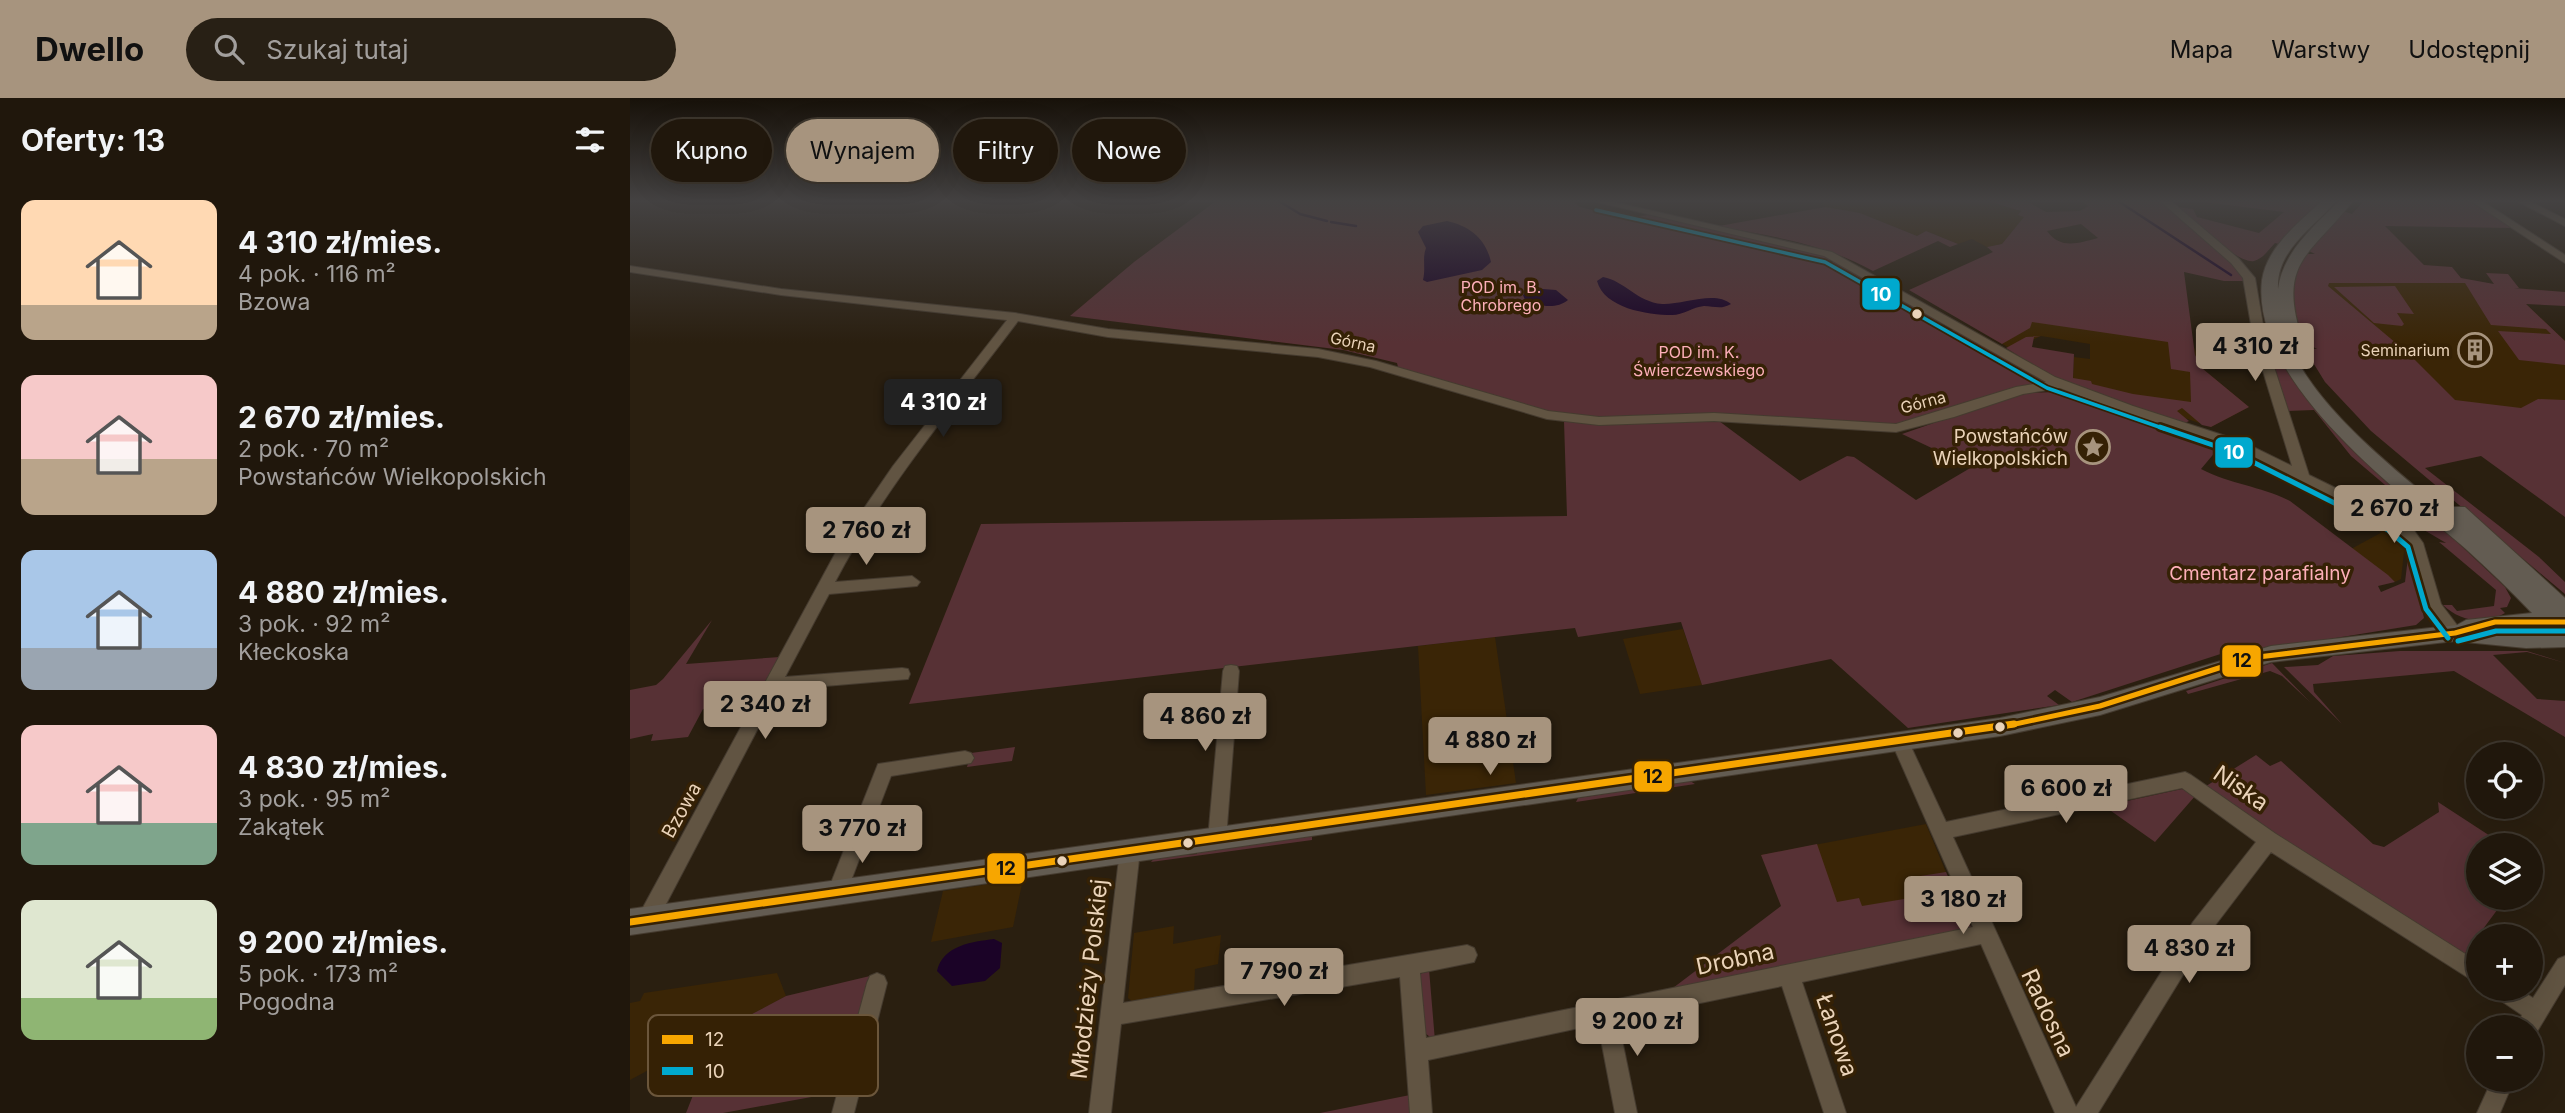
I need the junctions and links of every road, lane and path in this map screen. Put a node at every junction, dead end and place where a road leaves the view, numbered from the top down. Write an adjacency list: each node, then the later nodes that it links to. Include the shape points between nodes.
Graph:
1 (1804, 248): 8 (street, via 1828,254)
2 (2220, 248): 9 (street, via 2249,278 2260,342)
3 (2292, 248): 11 (main road, via 2284,298 2290,347 2357,424)
4 (2547, 248): 5 (street)
5 (2565, 260)
6 (630, 269): 7 (street, Górna, via 781,292)
7 (1015, 317): 8 (street, Górna, via 1108,333 1355,359 1547,415 1599,421 1714,417 1896,428 2021,390); 12 (street, Bzowa, via 898,469)
8 (2060, 384): 9 (street, via 2236,444)
9 (2302, 476): 16 (street, via 2408,533 2416,543 2434,606)
10 (912, 582): 12 (street)
11 (2528, 586): 13 (street); 14 (main road); 15 (main road)
12 (823, 589): 21 (street, Bzowa)
13 (2565, 598)
14 (2518, 620): 15 (main road); 16 (main road)
15 (2563, 625): 17 (main road)
16 (2455, 633): 17 (main road); 22 (main road, via 2250,658 2076,713)
17 (2539, 640): 18 (main road)
18 (2565, 651)
19 (1231, 671): 25 (street)
20 (902, 674): 21 (street)
21 (774, 684): 29 (street, Bzowa)
22 (1900, 741): 24 (street, Radosna); 25 (main road)
23 (965, 758): 28 (street, via 884,769)
24 (1940, 832): 26 (street, Niska, via 2185,780); 30 (street, Radosna)
25 (1216, 839): 27 (main road)
26 (2269, 840): 33 (street, Niska); 52 (street, via 2200,929)
27 (1130, 850): 28 (main road); 40 (street, Młodzieży Polskiej)
28 (837, 893): 29 (main road)
29 (638, 921)
30 (1985, 934): 35 (street, Drobna); 51 (street, Radosna)
31 (1467, 954): 32 (street)
32 (1409, 965): 40 (street); 43 (street)
33 (2466, 966)
34 (2565, 966): 42 (street)
35 (1789, 975): 38 (street, Drobna); 50 (street, Łanowa)
36 (877, 983): 39 (street)
37 (2513, 1001): 41 (street)
38 (1606, 1012): 43 (street, Drobna); 49 (street)
39 (869, 1015)
40 (1112, 1015): 47 (street, Młodzieży Polskiej)
41 (2527, 1015)
42 (2534, 1015)
43 (1416, 1051): 48 (street)
44 (2498, 1092): 53 (street)
45 (847, 1096): 46 (street)
46 (843, 1113)
47 (1100, 1113)
48 (1421, 1113)
49 (1626, 1113)
50 (1835, 1113)
51 (2067, 1113)
52 (2085, 1113)
53 (2488, 1113)

